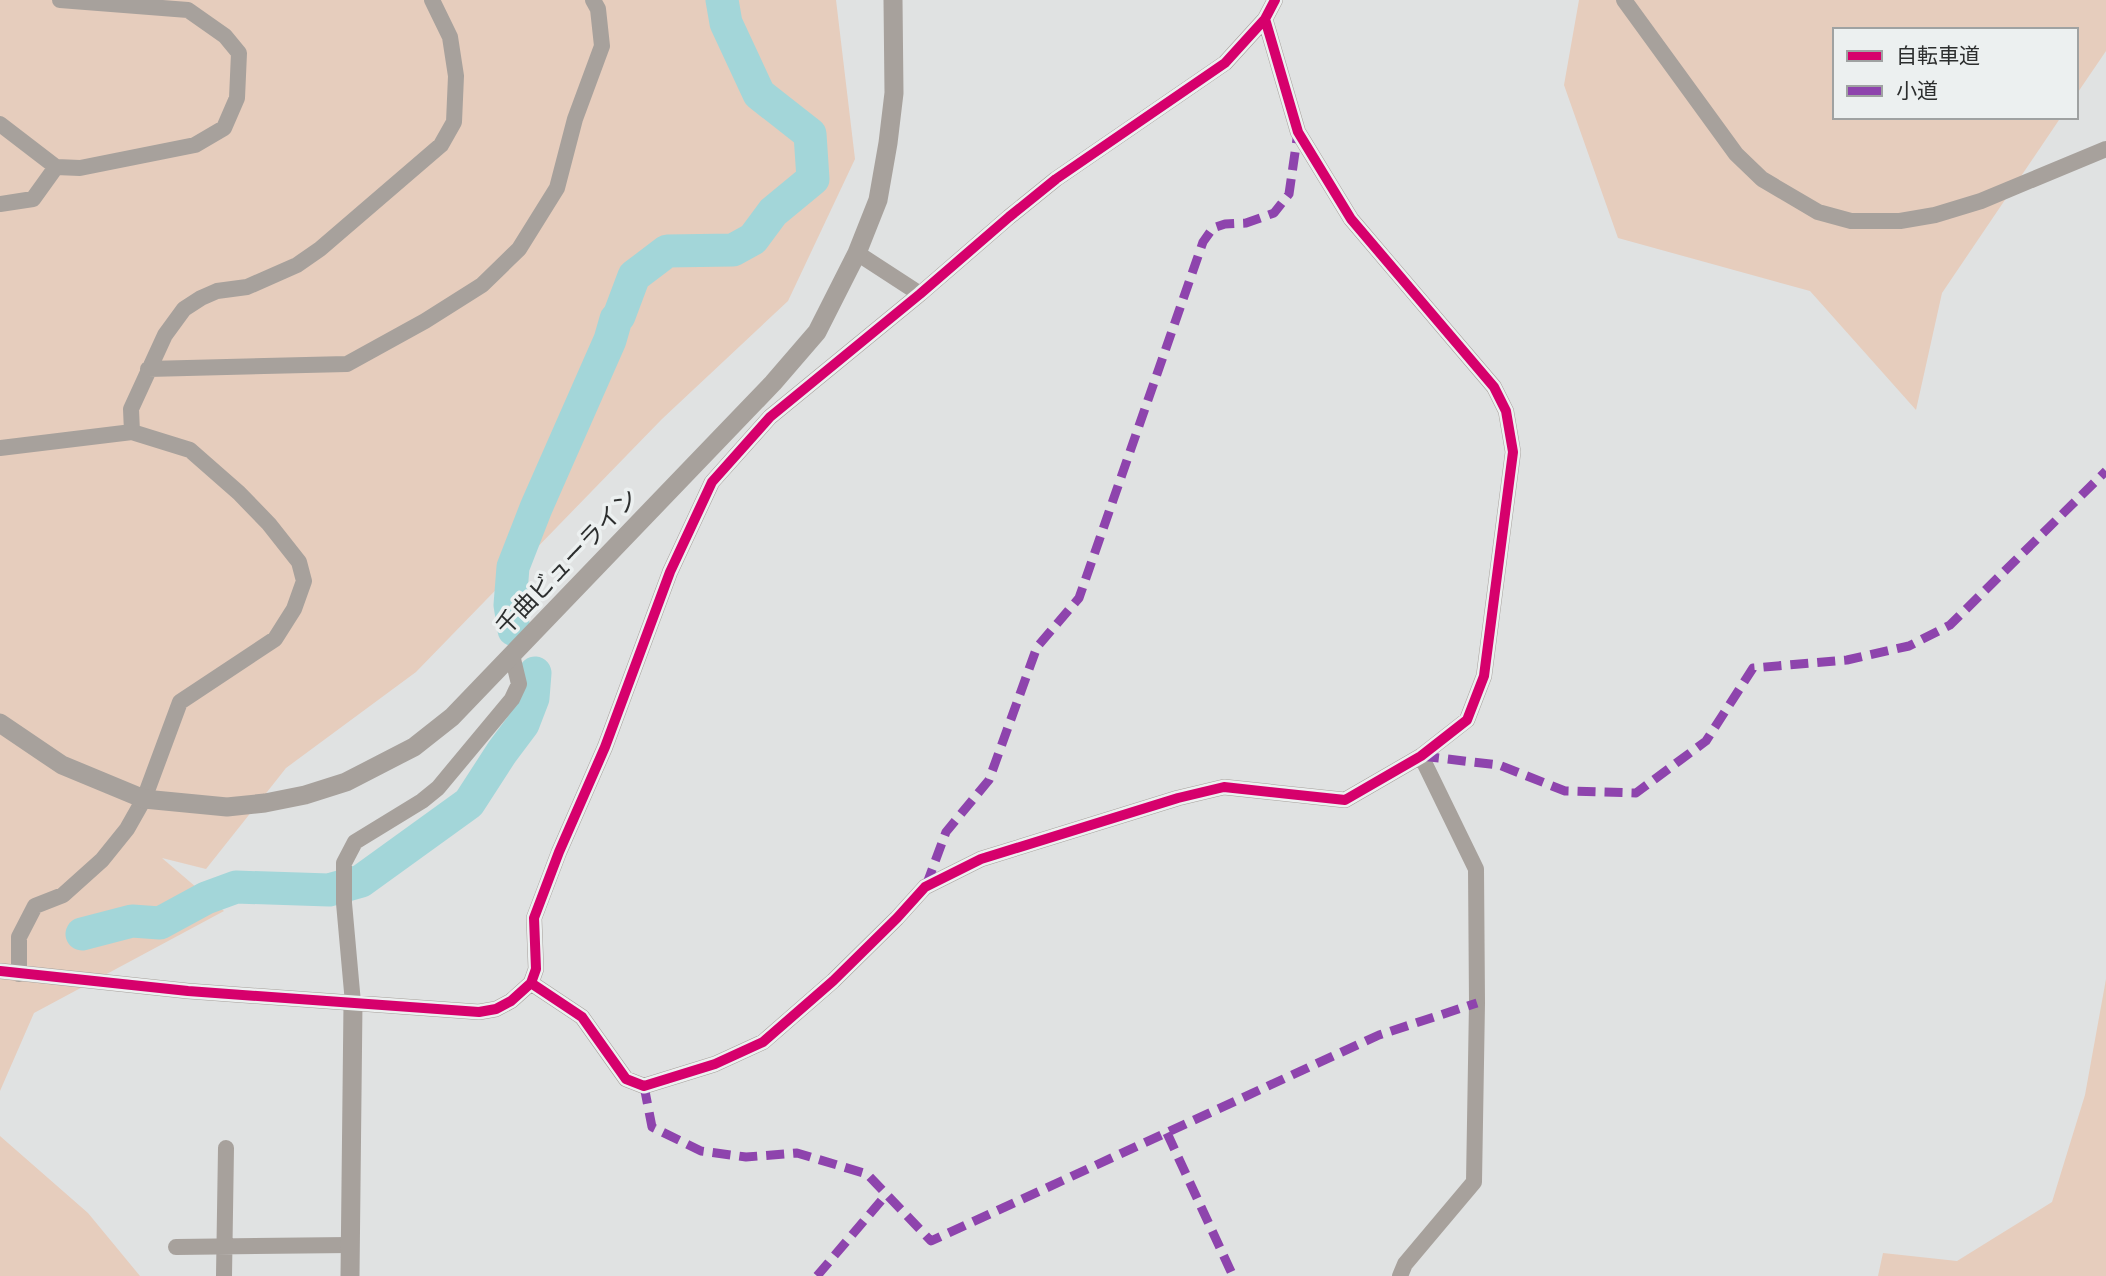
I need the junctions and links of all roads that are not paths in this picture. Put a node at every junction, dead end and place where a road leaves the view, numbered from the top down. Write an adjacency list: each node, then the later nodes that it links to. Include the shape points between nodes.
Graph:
1 (60, 0): 10 (street, via 187,10 225,36 239,52 237,98 224,128 195,145 80,168)
2 (432, 0): 14 (street, via 450,37 456,76 454,122 441,145 297,265 247,287 217,291 184,309)
3 (593, 0): 14 (street, via 602,46 575,119 557,188 519,249 482,285 347,364)
4 (893, 0): 12 (street, 千曲ビューライン, via 894,93 888,143 878,200)
5 (1275, 0): 7 (street)
6 (1624, 0): 9 (street, via 1736,155 1762,179 1818,212 1851,221 1935,215 1982,201)
7 (1265, 19): 13 (street, via 1225,63 1056,179); 19 (street, via 1298,132 1351,219 1494,387 1506,411 1513,452 1484,676 1467,720)
8 (0, 124): 10 (street)
9 (2106, 149)
10 (56, 167): 11 (street, via 33,199)
11 (0, 204)
12 (857, 253): 13 (street); 17 (street, 千曲ビューライン, via 817,332 782,373)
13 (920, 294): 23 (street, via 770,417 712,482 670,572 605,747 534,918 536,969)
14 (148, 369): 15 (street, via 131,409)
15 (132, 432): 16 (street); 20 (street, via 190,450 269,524 299,562 304,581 294,609 275,639 180,702)
16 (0, 448)
17 (512, 655): 20 (street, 千曲ビューライン, via 452,717 414,747 346,782 305,795 227,807); 24 (street, via 519,684 512,699 438,788 355,842 344,863)
18 (0, 723): 20 (street, 千曲ビューライン, via 62,765)
19 (1421, 755): 23 (street, via 1345,800 1224,786 981,859 925,887 833,981 763,1042 715,1064 644,1086 626,1079 582,1017); 31 (street, via 1476,869 1474,1182)
20 (144, 799): 22 (street, via 102,860 63,895 35,906 19,937)
21 (0, 971): 22 (street)
22 (19, 974): 24 (street)
23 (531, 983): 24 (street, via 511,1001 479,1012)
24 (353, 1003): 26 (street)
25 (226, 1147): 28 (street)
26 (350, 1245): 28 (street); 30 (street)
27 (176, 1247): 28 (street)
28 (224, 1247): 29 (street)
29 (224, 1276)
30 (350, 1276)
31 (1400, 1276)

